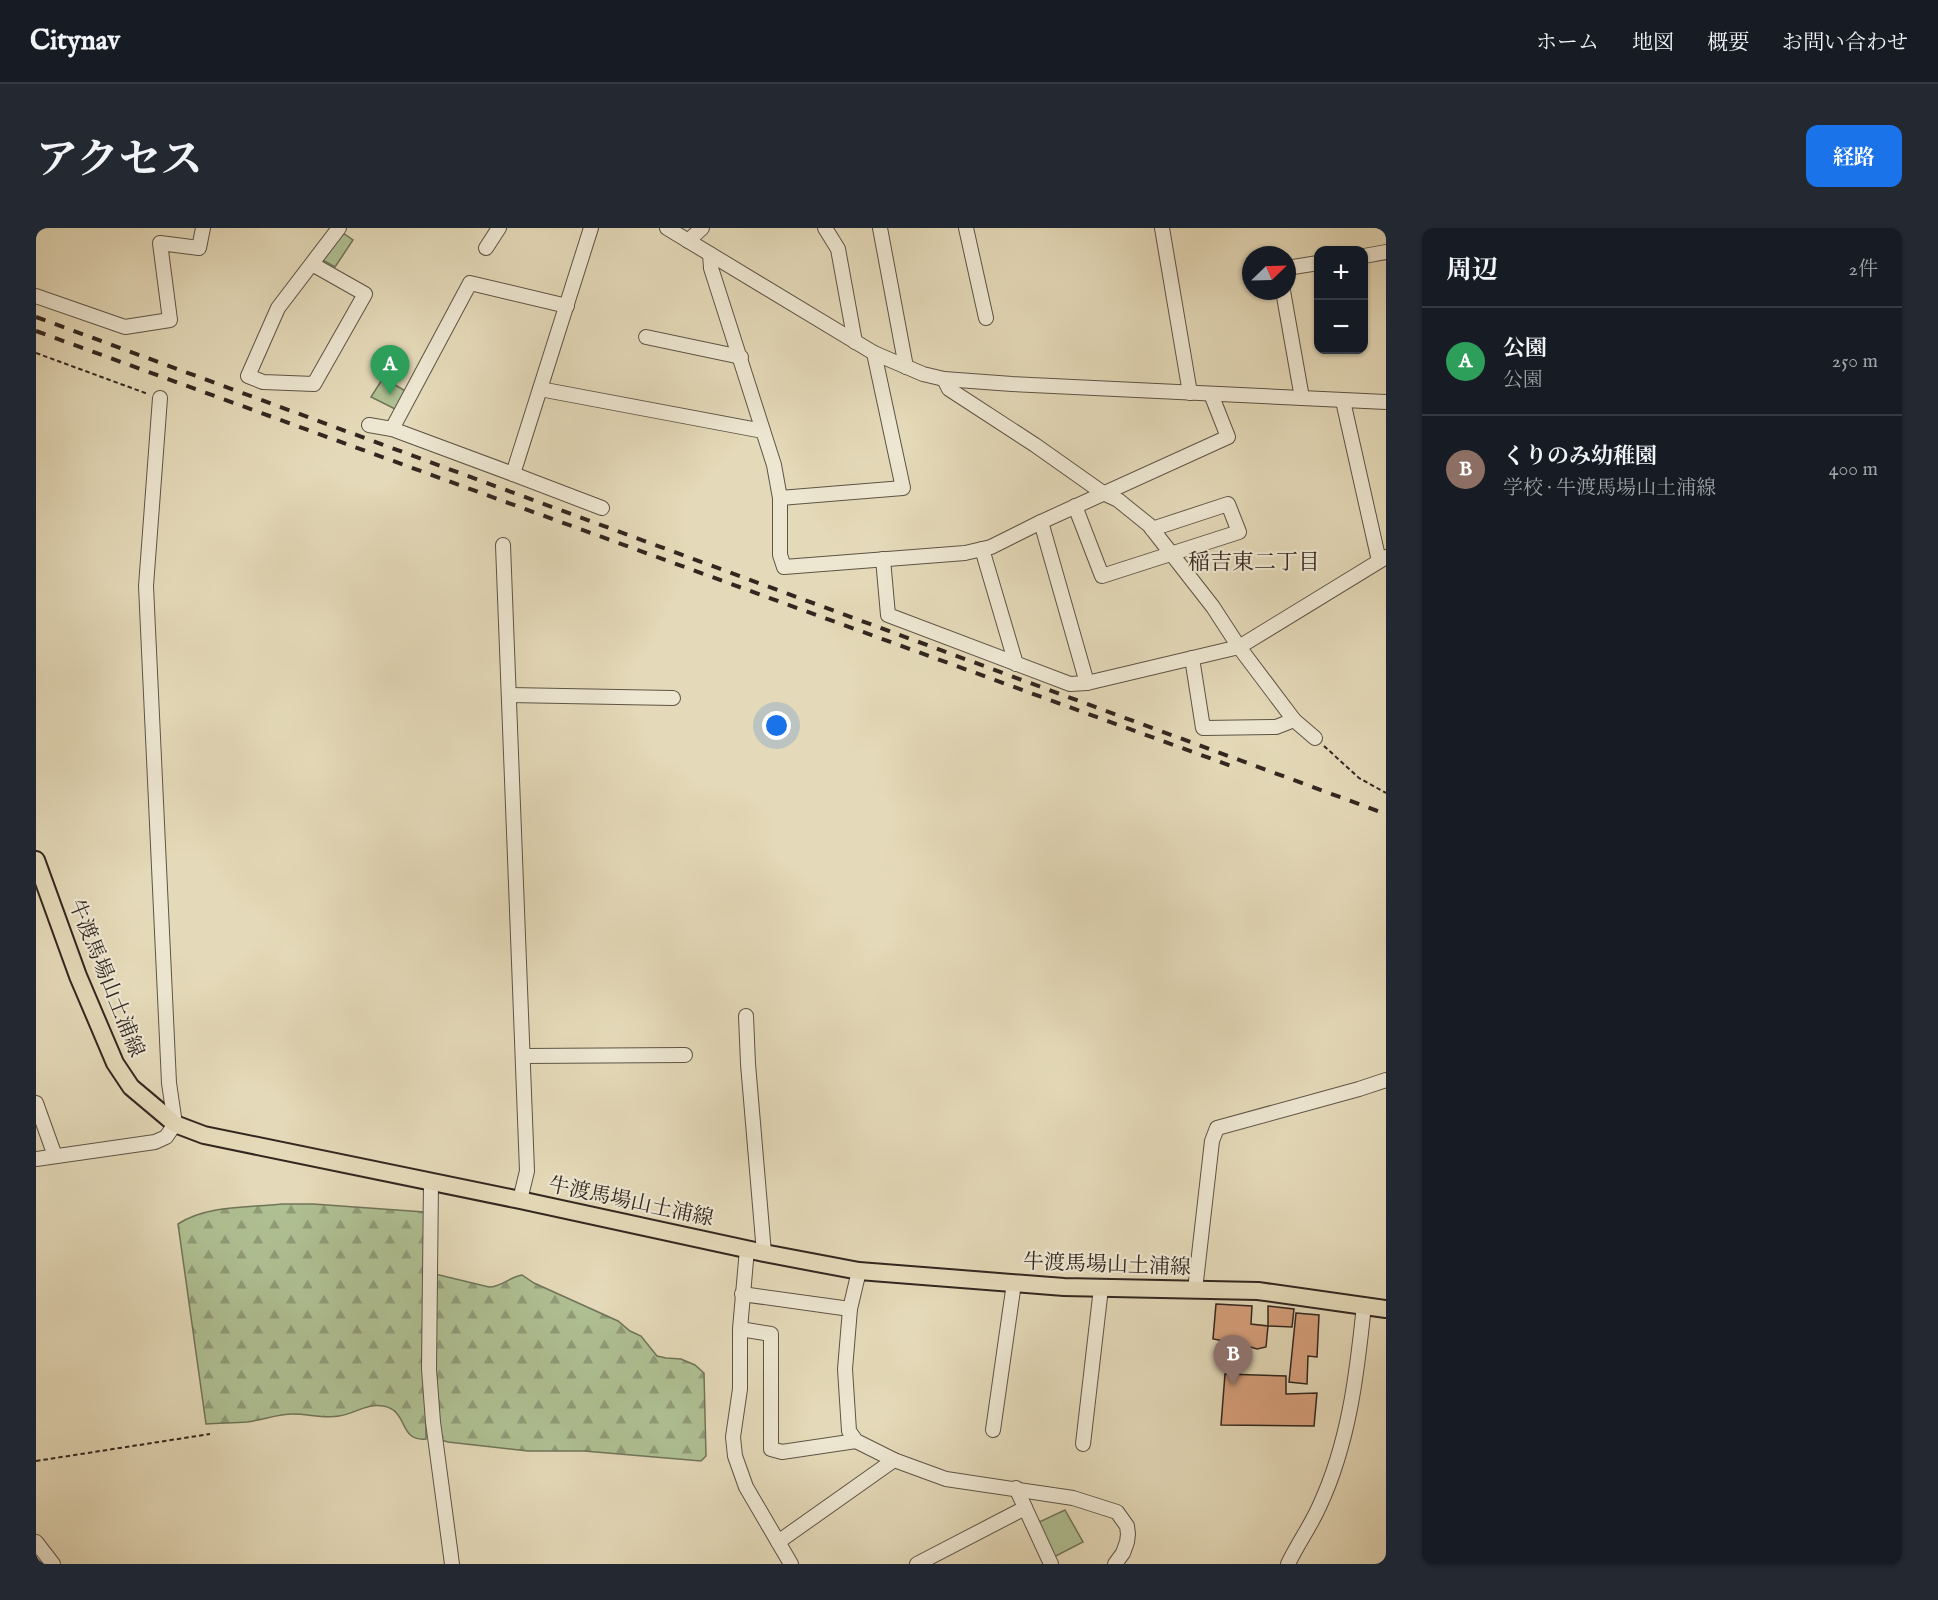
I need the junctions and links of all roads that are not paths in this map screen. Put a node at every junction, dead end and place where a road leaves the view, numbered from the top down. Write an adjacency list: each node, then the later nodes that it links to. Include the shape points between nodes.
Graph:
1 (203, 228): 19 (street, via 199,248 160,243 170,320 125,327)
2 (339, 228): 16 (street)
3 (500, 228): 12 (street)
4 (591, 228): 21 (street)
5 (667, 228): 11 (street)
6 (702, 228): 11 (street)
7 (825, 228): 24 (street, via 838,249)
8 (880, 228): 27 (street)
9 (966, 228): 22 (street)
10 (1162, 228): 30 (street)
11 (688, 241): 14 (street)
12 (486, 248)
13 (1386, 252): 15 (street)
14 (710, 254): 24 (street); 26 (street, via 711,268)
15 (1368, 255)
16 (312, 264): 16 (street, via 278,308 248,376 263,382 314,384 365,294)
17 (1314, 264): 18 (street)
18 (1296, 267)
19 (36, 296)
20 (1285, 300): 33 (street)
21 (567, 306): 29 (street); 37 (street, via 470,283)
22 (986, 318)
23 (646, 336): 26 (street)
24 (855, 342): 25 (street)
25 (874, 353): 27 (street); 41 (street, via 903,488)
26 (741, 357): 38 (street)
27 (906, 367): 28 (street)
28 (944, 379): 30 (street); 40 (street, via 949,389)
29 (540, 389): 38 (street); 39 (street)
30 (1190, 393): 31 (street)
31 (1211, 394): 33 (street); 40 (street, via 1228,437)
32 (159, 398): 65 (street, via 146,586 169,1083)
33 (1302, 399): 34 (street)
34 (1343, 401): 35 (street); 50 (street)
35 (1386, 402)
36 (369, 425): 37 (street)
37 (392, 429): 39 (street)
38 (764, 431): 41 (street)
39 (513, 474): 43 (street)
40 (1103, 493): 42 (street); 45 (street, via 1118,500)
41 (780, 498): 49 (street, via 780,555 784,567)
42 (1075, 507): 44 (street); 48 (street, via 1102,576)
43 (602, 508)
44 (1041, 522): 47 (street); 54 (street)
45 (1152, 529): 48 (street); 48 (street, via 1228,504 1239,532)
46 (503, 545): 55 (street)
47 (982, 549): 49 (street); 53 (street)
48 (1173, 555): 51 (street, via 1214,607)
49 (883, 559): 53 (street, via 888,615)
50 (1383, 559): 51 (street)
51 (1239, 647): 52 (street); 57 (street)
52 (1192, 658): 54 (street); 57 (street, via 1203,728 1276,726)
53 (1016, 664): 54 (street, via 1070,684)
54 (1087, 682)
55 (509, 695): 56 (street); 62 (street)
56 (673, 698)
57 (1294, 720): 58 (street)
58 (1315, 738)
59 (36, 860): 65 (main road, 牛渡馬場山土浦線, via 115,1063 131,1087)
60 (746, 1016): 71 (street)
61 (685, 1055): 62 (street)
62 (523, 1056): 69 (street, via 528,1171)
63 (1386, 1080): 75 (street, via 1217,1128 1212,1141)
64 (36, 1104): 66 (street)
65 (175, 1124): 66 (street, via 166,1137 155,1142); 68 (main road, 牛渡馬場山土浦線, via 224,1140)
66 (55, 1156): 67 (street)
67 (36, 1159)
68 (431, 1182): 69 (main road, 牛渡馬場山土浦線); 90 (street, via 429,1369)
69 (520, 1200): 70 (main road, 牛渡馬場山土浦線)
70 (747, 1250): 71 (main road, 牛渡馬場山土浦線); 76 (street)
71 (764, 1253): 72 (main road, 牛渡馬場山土浦線)
72 (859, 1271): 73 (main road, 牛渡馬場山土浦線); 78 (street)
73 (1014, 1283): 74 (main road, 牛渡馬場山土浦線); 81 (street)
74 (1101, 1288): 75 (main road, 牛渡馬場山土浦線); 83 (street)
75 (1195, 1290): 77 (main road, 牛渡馬場山土浦線, via 1258,1291)
76 (742, 1294): 78 (street); 80 (street)
77 (1364, 1305): 79 (main road, 牛渡馬場山土浦線); 95 (street, via 1358,1371 1341,1447 1318,1509)
78 (850, 1309): 82 (street, via 845,1369 849,1431)
79 (1386, 1309)
80 (740, 1329): 82 (street, via 771,1334 771,1449 782,1452); 88 (street, via 735,1456 746,1487)
81 (993, 1430)
82 (856, 1441): 84 (street)
83 (1083, 1443)
84 (894, 1460): 85 (street, via 946,1479); 88 (street)
85 (1016, 1488): 86 (street); 94 (street, via 1073,1497 1117,1512 1128,1526 1128,1542)
86 (1025, 1508): 92 (street); 93 (street)
87 (36, 1542): 89 (street)
88 (778, 1542): 91 (street)
89 (53, 1564)
90 (453, 1564)
91 (791, 1564)
92 (917, 1564)
93 (1051, 1564)
94 (1115, 1564)
95 (1288, 1564)

